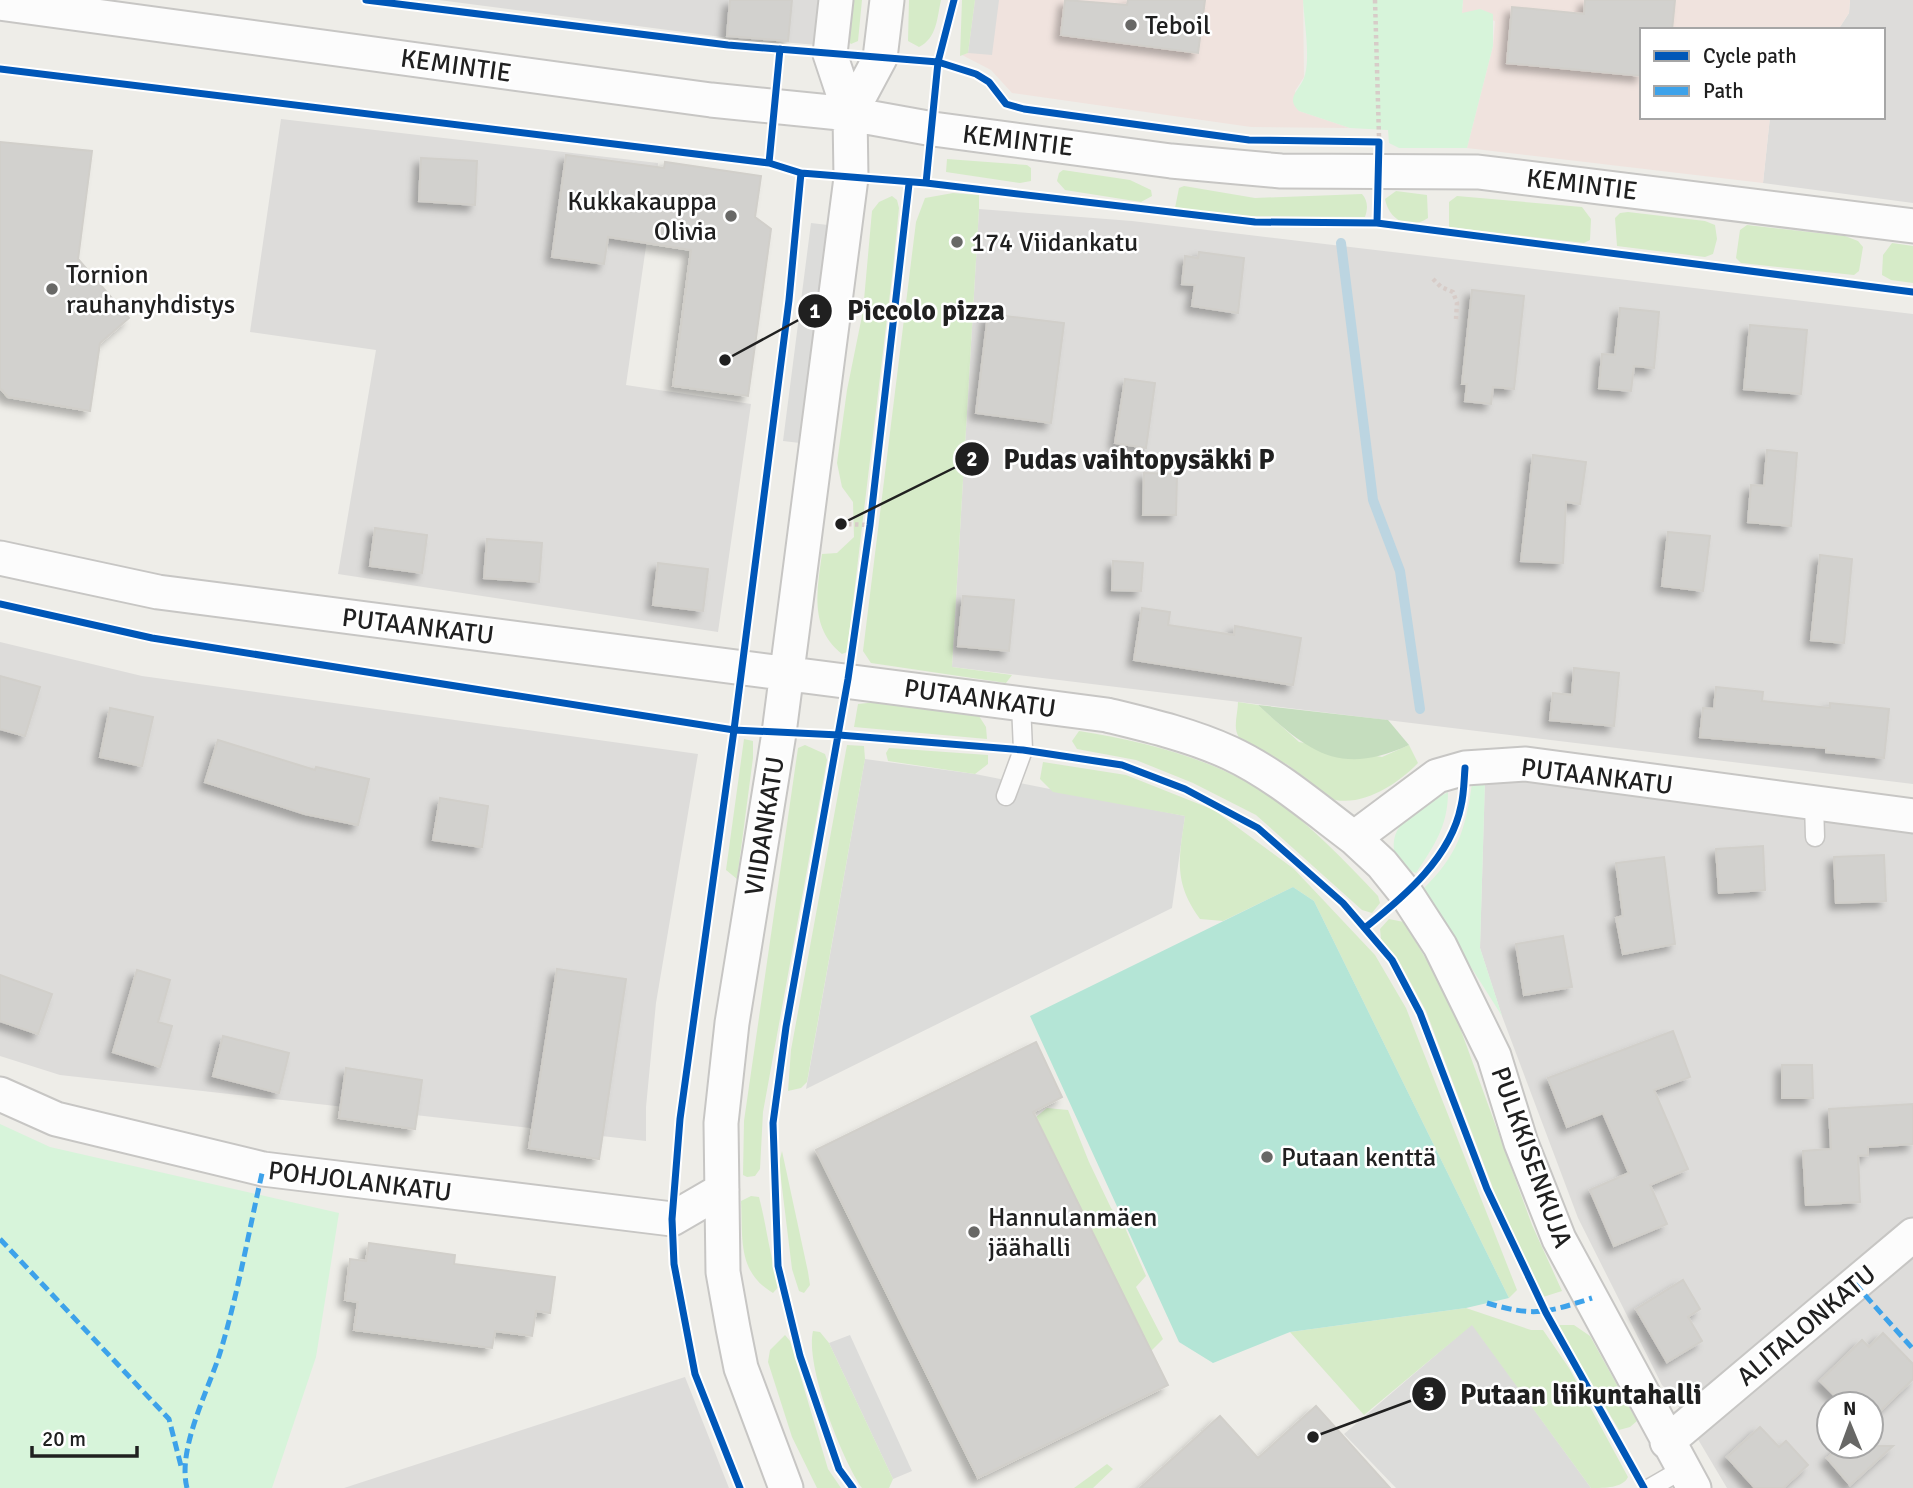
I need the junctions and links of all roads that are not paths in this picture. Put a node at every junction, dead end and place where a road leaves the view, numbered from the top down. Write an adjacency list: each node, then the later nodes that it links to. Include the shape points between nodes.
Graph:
1 (836, 0): 4 (street, VIIDANKATU, via 830,54)
2 (887, 0): 4 (street, VIIDANKATU, via 880,58)
3 (0, 3): 4 (street, KEMINTIE, via 711,100)
4 (850, 114): 5 (street, KEMINTIE, via 1245,170 1374,151 1478,172); 7 (street, VIIDANKATU, via 851,178)
5 (1913, 226)
6 (0, 558): 7 (street, PUTAANKATU, via 158,592)
7 (785, 673): 8 (street, PUTAANKATU); 15 (street, VIIDANKATU, via 732,1023 721,1124)
8 (1021, 704): 9 (lane, via 1023,750); 13 (street, PUTAANKATU, via 1107,715 1170,731 1230,754)
9 (1006, 796)
10 (1814, 803): 11 (street, PUTAANKATU); 12 (lane); 13 (street, PUTAANKATU, via 1526,764 1465,768 1437,776)
11 (1913, 816)
12 (1815, 837)
13 (1354, 838): 17 (street, PULKKISENKUJA, via 1407,895 1464,992 1494,1056 1521,1143 1559,1240)
14 (0, 1094): 15 (street, POHJOLANKATU, via 56,1119 263,1169 672,1219)
15 (722, 1191): 18 (street, VIIDANKATU, via 723,1272 741,1368)
16 (1913, 1235): 17 (street, ALITALONKATU)
17 (1682, 1466): 19 (lane)
18 (786, 1488)
19 (1650, 1488)

